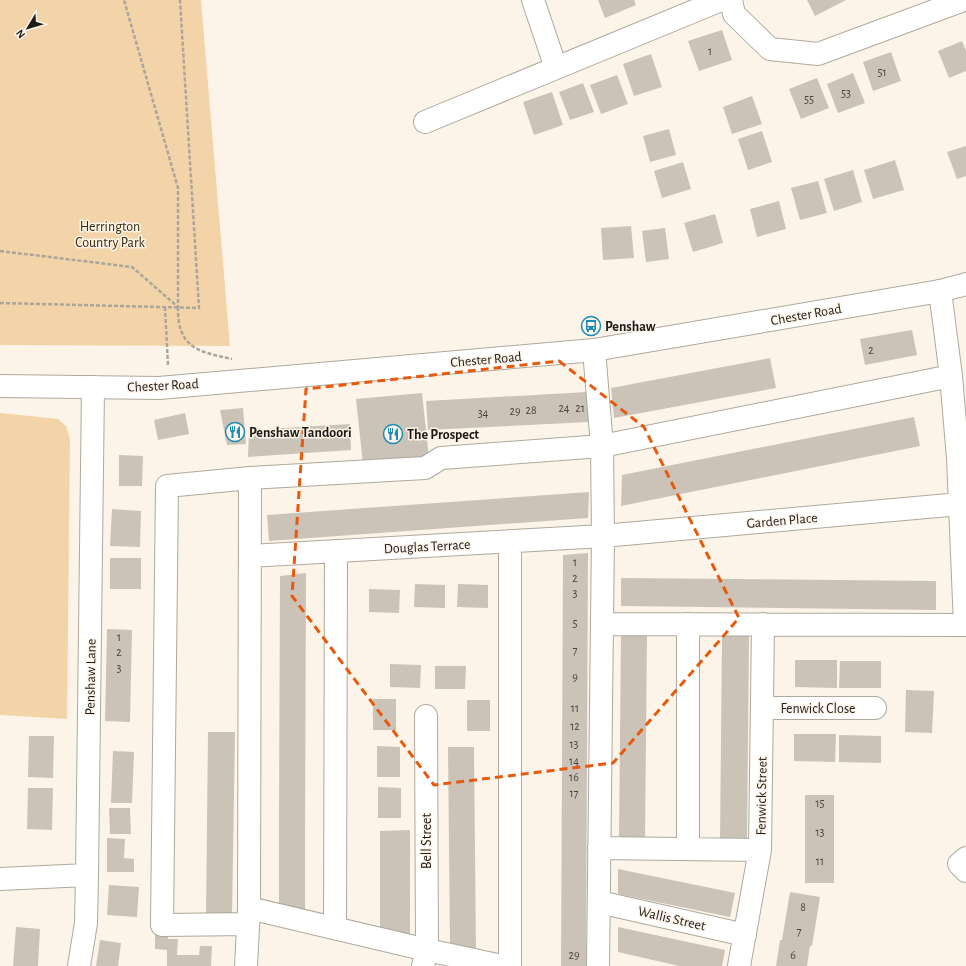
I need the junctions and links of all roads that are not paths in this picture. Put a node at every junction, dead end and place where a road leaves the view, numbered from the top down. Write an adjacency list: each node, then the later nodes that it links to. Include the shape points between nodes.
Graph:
1 (533, 0): 5 (street)
2 (721, 0): 5 (street)
3 (731, 0): 4 (street, via 734,14 770,49 818,54)
4 (955, 1)
5 (556, 68): 6 (street)
6 (425, 122)
7 (966, 284): 8 (street, Chester Road)
8 (940, 291): 9 (street, Chester Road); 10 (street)
9 (594, 350): 12 (street, Chester Road, via 169,387); 13 (street)
10 (951, 376): 13 (street); 14 (street)
11 (0, 386): 12 (street, Chester Road)
12 (93, 387): 32 (street, Penshaw Lane)
13 (602, 446): 15 (street, via 441,458 425,468); 17 (street)
14 (962, 458): 16 (street)
15 (250, 478): 20 (street); 35 (street, via 167,486 162,924)
16 (960, 504): 17 (street, Garden Place); 23 (street, via 965,625)
17 (603, 536): 18 (street, Douglas Terrace); 21 (street)
18 (510, 541): 19 (street, Douglas Terrace); 42 (street)
19 (336, 551): 20 (street, Douglas Terrace); 36 (street)
20 (250, 556): 35 (street)
21 (602, 624): 22 (street); 27 (street)
22 (688, 624): 23 (street); 28 (street)
23 (763, 624): 24 (street, Fenwick Street)
24 (762, 708): 25 (street, Fenwick Close); 29 (street, Fenwick Street)
25 (875, 708)
26 (426, 716): 38 (street, Bell Street)
27 (600, 848): 28 (street); 34 (street)
28 (688, 849): 29 (street)
29 (760, 850): 37 (street, Fenwick Street)
30 (966, 858): 31 (street, via 959,864)
31 (966, 871)
32 (87, 875): 33 (street); 39 (street, Penshaw Lane, via 86,923)
33 (0, 879)
34 (599, 902): 37 (street, Wallis Street); 43 (street)
35 (249, 916): 36 (street); 40 (street)
36 (334, 928): 38 (street)
37 (745, 934): 44 (street, Fenwick Street)
38 (425, 958): 41 (street)
39 (79, 966)
40 (246, 966)
41 (502, 966)
42 (510, 966)
43 (598, 966)
44 (739, 966)

